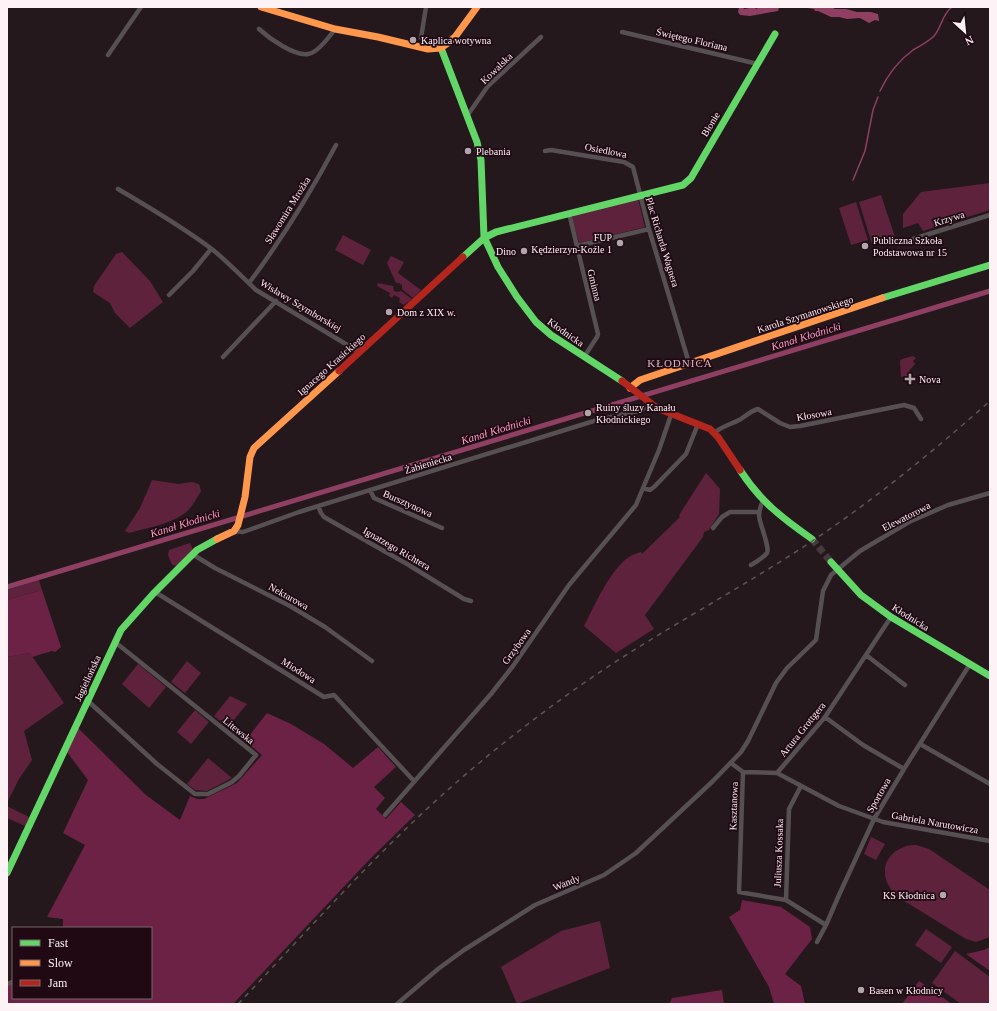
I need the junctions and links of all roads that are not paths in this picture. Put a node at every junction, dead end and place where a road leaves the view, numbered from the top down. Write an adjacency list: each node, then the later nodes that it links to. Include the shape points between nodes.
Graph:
1 (140, 7): 12 (street)
2 (261, 7): 6 (street)
3 (426, 7): 10 (street)
4 (477, 7): 11 (street, via 455,37)
5 (259, 29): 6 (street, via 285,48 308,54 318,49)
6 (335, 29): 11 (street, via 428,49)
7 (622, 32): 13 (street, Świętego Floriana)
8 (775, 34): 13 (street, Błonie)
9 (541, 37): 14 (street, Kowalska, via 488,86)
10 (421, 38)
11 (441, 48): 14 (street, Kłodnicka)
12 (108, 54)
13 (758, 64): 18 (street, Błonie, via 690,178 683,185)
14 (467, 116): 22 (street, Kłodnicka, via 481,160)
15 (336, 145): 27 (street, Sławomira Mrożka, via 304,201)
16 (545, 151): 18 (street, Osiedlowa, via 624,162 634,167)
17 (118, 189): 25 (street, Wisławy Szymborskiej, via 168,218)
18 (640, 196): 19 (street, Plac Richarda Wagnera); 21 (street, Plac Richarda Wagnera)
19 (569, 213): 22 (street, via 492,232); 24 (street, Gminna)
20 (990, 215): 23 (street, Krzywa)
21 (649, 229): 24 (street); 33 (street, Plac Richarda Wagnera)
22 (484, 237): 30 (street, Ignacego Krasickiego); 31 (street, Kłodnicka, via 495,263 536,322)
23 (913, 239)
24 (577, 246): 31 (street, Gminna, via 598,334)
25 (211, 249): 27 (street, Wisławy Szymborskiej); 28 (street)
26 (990, 265): 33 (street, Karola Szymanowskiego, via 851,308)
27 (249, 282): 29 (street, Wisławy Szymborskiej, via 256,290)
28 (170, 295)
29 (276, 301): 30 (street, Wisławy Szymborskiej); 32 (street)
30 (359, 352): 46 (street, Ignacego Krasickiego, via 254,448 250,457 244,506)
31 (584, 357): 34 (street, Kłodnicka)
32 (223, 358)
33 (689, 363): 34 (street, Karola Szymanowskiego, via 640,380)
34 (630, 388): 35 (street, Kłodnicka)
35 (648, 402): 36 (street, Kłodnicka); 41 (street, Żabieniecka, via 642,410 594,421)
36 (671, 415): 38 (street, Kłodnicka); 40 (street, Grzybowa, via 660,450)
37 (921, 419): 39 (street, Kłosowa, via 914,408 904,405 790,427 758,409)
38 (698, 424): 39 (street, Kłodnicka); 40 (street, via 686,454 654,487 650,490)
39 (714, 433): 43 (street, Kłodnicka)
40 (643, 488): 70 (street, Grzybowa, via 636,505 569,585 513,666)
41 (370, 490): 44 (street, Żabieniecka); 47 (street, Bursztynowa, via 374,498)
42 (990, 493): 53 (street, Elewatorowa, via 948,505 909,522 860,551)
43 (763, 500): 45 (street); 49 (street, Kłodnicka, via 782,518)
44 (318, 506): 46 (street, Żabieniecka, via 243,532); 55 (street, Ignatzego Richtera, via 324,517)
45 (759, 512): 48 (street, via 730,512); 52 (street, via 768,549 763,557)
46 (236, 528): 50 (street, Jagiellońska)
47 (442, 528)
48 (713, 528)
49 (812, 539)
50 (192, 554): 54 (street, Jagiellońska); 59 (street, Nektarowa, via 290,606 325,627)
51 (831, 562): 53 (street, Kłodnicka)
52 (751, 565)
53 (838, 570): 56 (street, Kłodnicka, via 861,595); 66 (street, via 831,575 824,591 816,640 776,683 748,741)
54 (155, 592): 57 (street, Jagiellońska, via 126,624); 70 (street, Miodowa, via 324,697 334,695)
55 (471, 602)
56 (891, 616): 58 (street, Artura Grottgera); 60 (street, Kłodnicka)
57 (115, 642): 63 (street, Jagiellońska); 63 (street, Litewska, via 256,755 232,782 208,794 195,794 157,764)
58 (866, 655): 62 (street); 64 (street, Artura Grottgera)
59 (372, 661)
60 (970, 664): 61 (street, Kłodnicka); 65 (street, Sportowa)
61 (990, 676)
62 (905, 685)
63 (88, 701): 76 (street, Jagiellońska)
64 (825, 718): 67 (street, via 863,745); 69 (street, Artura Grottgera)
65 (920, 744): 67 (street, Sportowa); 71 (street)
66 (731, 763): 68 (street, Kasztanowa); 81 (street, Wandy, via 636,853 604,875 535,905 444,965)
67 (904, 769): 74 (street, Sportowa)
68 (743, 772): 69 (street, Gabriela Narutowicza); 78 (street, Kasztanowa, via 739,892)
69 (777, 774): 72 (street, Gabriela Narutowicza)
70 (414, 781): 73 (street, Grzybowa)
71 (990, 784)
72 (802, 786): 74 (street, Gabriela Narutowicza, via 839,806); 78 (street, Juliusza Kossaka, via 789,809)
73 (385, 815)
74 (874, 819): 75 (street, Gabriela Narutowicza); 79 (street, Sportowa)
75 (990, 841)
76 (10, 862): 77 (street, Jagiellońska)
77 (7, 873)
78 (786, 900): 79 (street, Kasztanowa)
79 (826, 925): 80 (street, Sportowa)
80 (817, 942)
81 (396, 1004)

